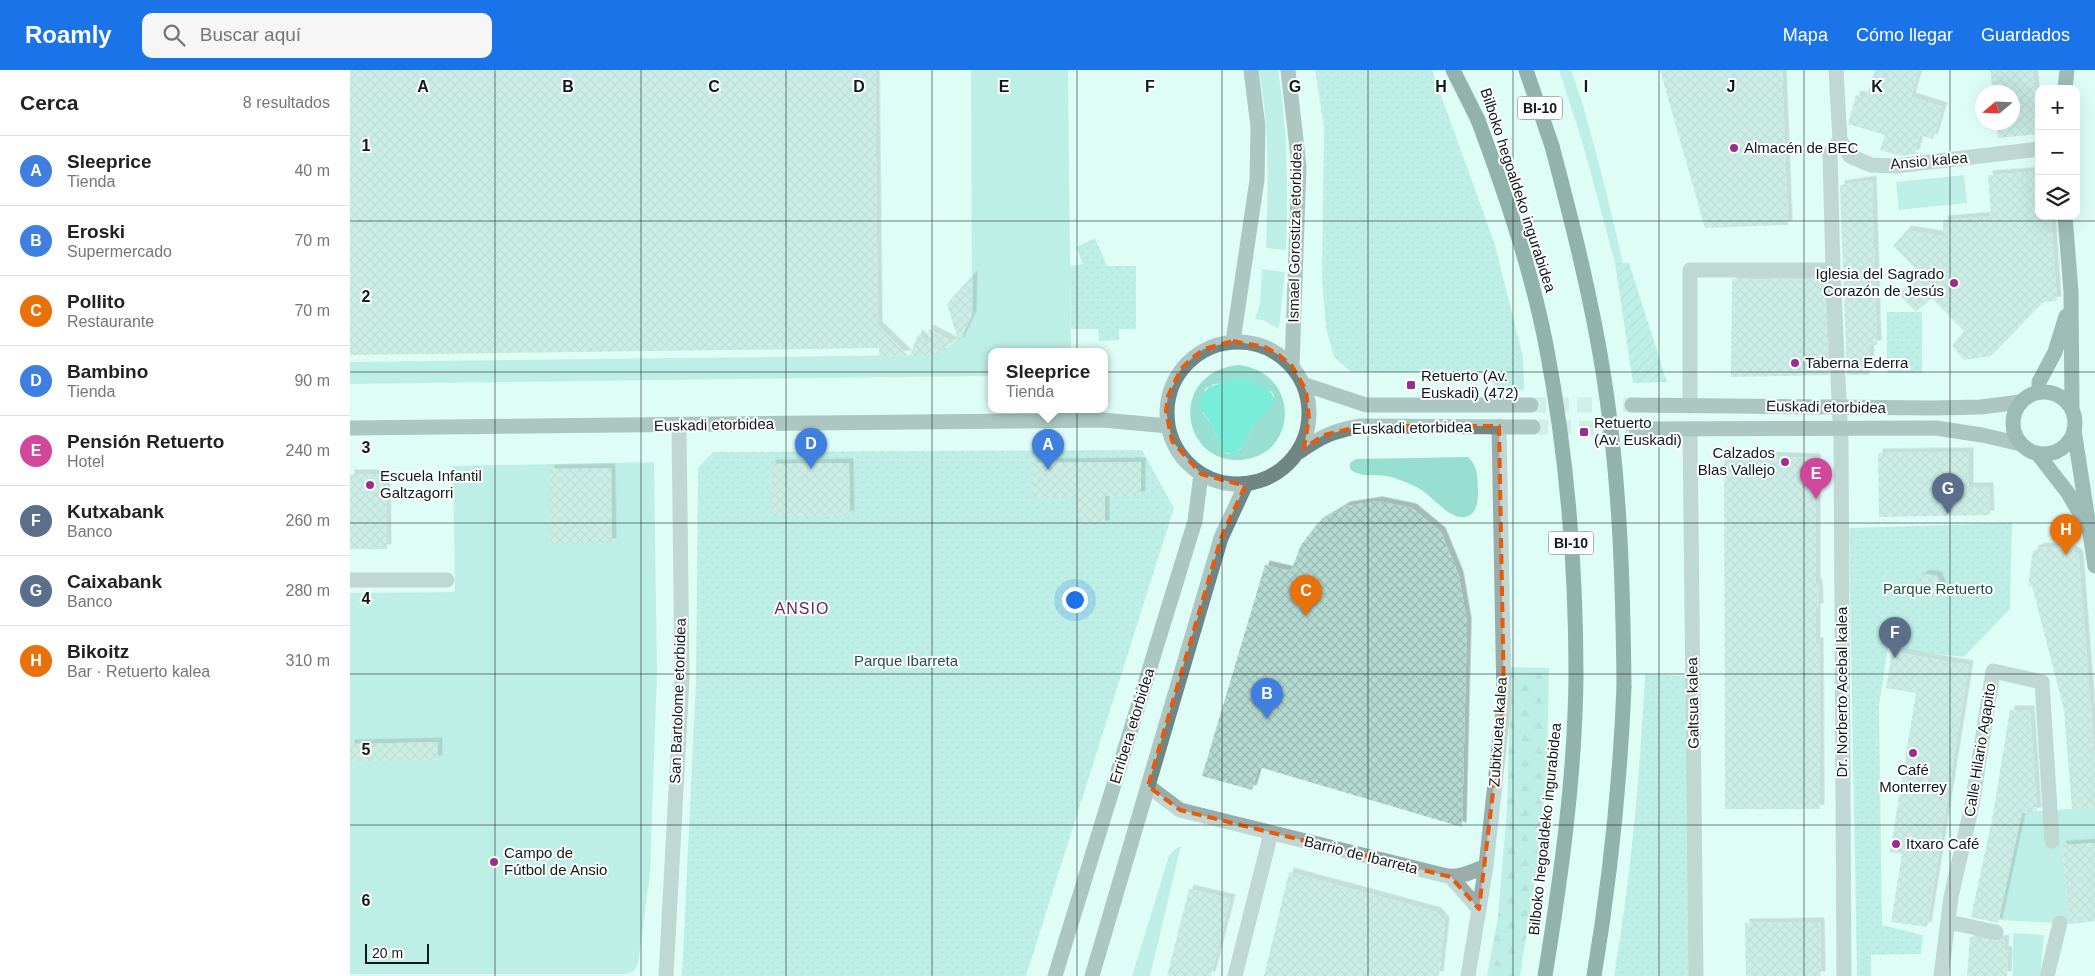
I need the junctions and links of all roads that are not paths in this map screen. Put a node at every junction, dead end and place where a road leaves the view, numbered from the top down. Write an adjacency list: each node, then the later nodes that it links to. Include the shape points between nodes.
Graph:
1 (1251, 70): 15 (main road, via 1258,127 1257,180)
2 (1288, 70): 16 (main road, Ismael Gorostiza etorbidea, via 1299,166)
3 (1452, 70): 9 (highway)
4 (1461, 70): 9 (highway, Bilboko hegoaldeko ingurabidea / BI-10)
5 (1526, 70): 58 (highway, BI-10, bridge, via 1552,146 1574,228 1604,378 1619,524 1624,668 1621,761 1607,897)
6 (1836, 70): 10 (street)
7 (2067, 70): 8 (main road)
8 (2065, 85)
9 (1478, 120): 57 (highway, Bilboko hegoaldeko ingurabidea / BI-10, bridge, via 1517,234 1546,345 1560,428 1570,525 1576,677 1573,747 1558,893)
10 (1840, 140): 11 (street, Ansio kalea, via 1850,156 1871,164 1896,166); 13 (street, Dr. Norberto Acebal kalea, via 1830,153)
11 (2035, 149)
12 (2065, 220): 14 (main road)
13 (1833, 270): 22 (street, via 1690,270); 23 (street, Dr. Norberto Acebal kalea)
14 (2072, 292): 18 (main road, via 2065,324 2039,382); 24 (main road)
15 (1233, 341): 16 (main road, via 1265,346); 26 (main road, via 1204,349 1181,369 1168,396)
16 (1292, 366): 17 (main road)
17 (1303, 384): 20 (main road, Euskadi etorbidea, via 1366,405); 35 (main road, via 1309,418)
18 (2039, 392): 19 (main road); 24 (main road, via 2054,393)
19 (2020, 402): 23 (main road, Euskadi etorbidea, via 1953,408); 34 (main road, via 2013,428)
20 (1531, 405)
21 (1632, 405): 22 (main road, Euskadi etorbidea)
22 (1690, 406): 23 (main road, Euskadi etorbidea)
23 (1840, 407): 30 (street, Dr. Norberto Acebal kalea)
24 (2072, 408): 33 (main road)
25 (679, 425): 26 (main road, Euskadi etorbidea, via 1103,420); 29 (main road, Euskadi etorbidea); 52 (street, San Bartolome etorbidea, via 682,678)
26 (1168, 426): 37 (main road, via 1179,453)
27 (1498, 426): 28 (main road, Euskadi etorbidea); 35 (main road, Euskadi etorbidea, via 1362,426 1324,435); 46 (street, Zubitxueta kalea, via 1504,701)
28 (1533, 427)
29 (350, 428)
30 (1840, 428): 32 (main road, Euskadi etorbidea); 34 (main road, Euskadi etorbidea, via 1936,428); 60 (street, Dr. Norberto Acebal kalea)
31 (1636, 429): 32 (main road, Euskadi etorbidea)
32 (1690, 429): 59 (street, Galtsua kalea)
33 (2074, 430): 36 (main road, via 2071,439 2056,452); 39 (main road)
34 (2021, 444): 36 (main road)
35 (1298, 453): 38 (main road, via 1270,477)
36 (2037, 453): 39 (main road, via 2068,493)
37 (1201, 474): 38 (main road, via 1222,483); 53 (main road, Erribera etorbidea, via 1195,522)
38 (1246, 484): 43 (main road, via 1221,538)
39 (2090, 533): 40 (main road)
40 (2095, 566)
41 (350, 580): 42 (street)
42 (446, 580)
43 (1148, 786): 44 (street, Barrio de Ibarreta, via 1180,810); 54 (main road)
44 (1271, 833): 47 (street, Barrio de Ibarreta); 55 (street)
45 (2052, 841): 49 (street, Calle Hilario Agapito, via 2042,682 1993,671 1972,805)
46 (1486, 866): 47 (street, Barrio de Ibarreta); 48 (street, Zubitxueta kalea)
47 (1451, 877): 48 (street)
48 (1479, 909): 56 (street, Zubitxueta kalea)
49 (1948, 922): 51 (street); 61 (street, Calle Hilario Agapito)
50 (2060, 923): 62 (street)
51 (1996, 932)
52 (666, 976)
53 (1055, 976)
54 (1092, 976)
55 (1235, 976)
56 (1468, 976)
57 (1545, 976)
58 (1594, 976)
59 (1696, 976)
60 (1844, 976)
61 (1941, 976)
62 (2048, 976)

